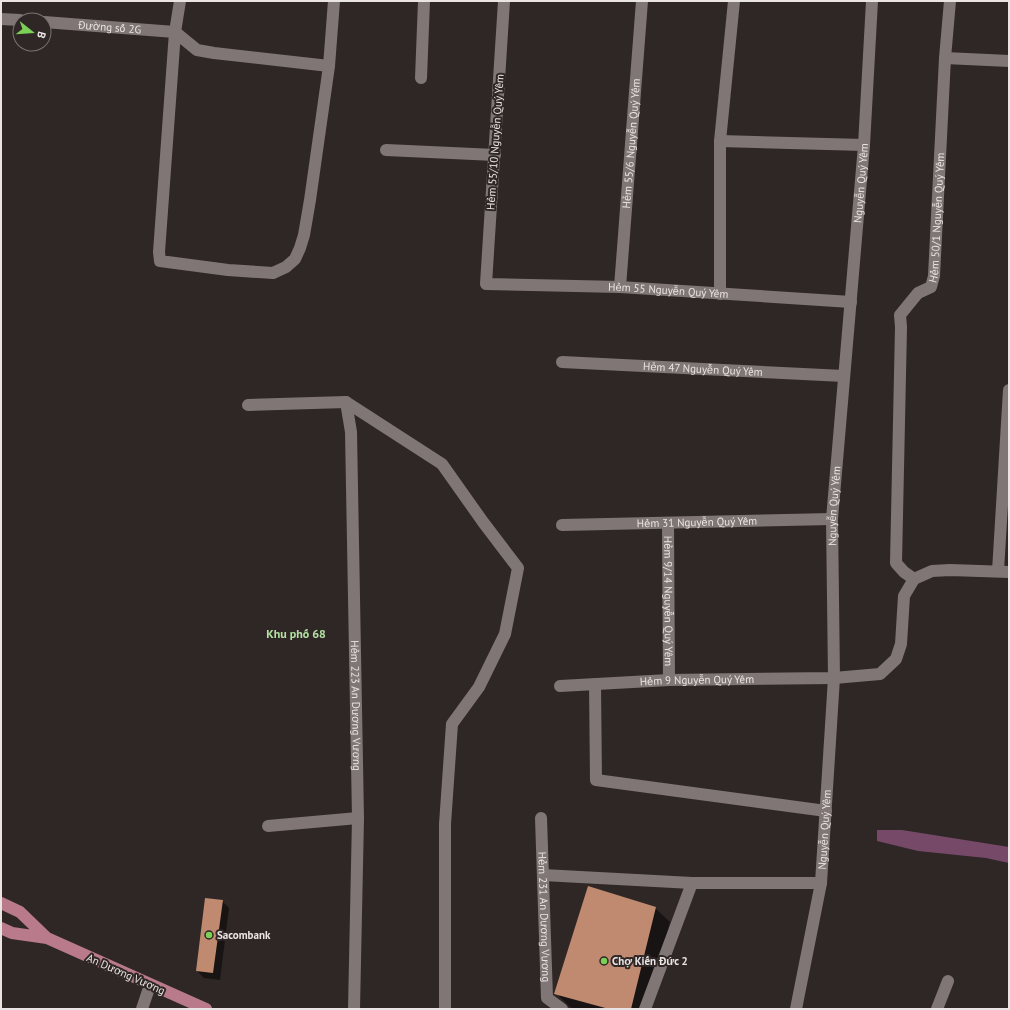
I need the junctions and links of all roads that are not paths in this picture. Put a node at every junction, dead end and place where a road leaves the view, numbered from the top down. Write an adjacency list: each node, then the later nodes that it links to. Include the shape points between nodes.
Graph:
1 (180, 1): 12 (street)
2 (334, 1): 15 (street)
3 (424, 1): 16 (street)
4 (504, 1): 20 (street, Hẻm 55/10 Nguyễn Quý Yêm)
5 (642, 1): 22 (street, Hẻm 55/6 Nguyễn Quý Yêm)
6 (734, 1): 17 (street)
7 (872, 1): 18 (street, Nguyễn Quý Yêm)
8 (950, 1): 13 (street, Hẻm 50/1 Nguyễn Quý Yêm)
9 (1, 19): 10 (street)
10 (12, 20)
11 (52, 23): 12 (street, Đường số 2G)
12 (175, 32): 15 (street, via 196,50); 15 (street, via 160,261 273,273 295,259 304,236)
13 (945, 58): 14 (street); 34 (street, Hẻm 50/1 Nguyễn Quý Yêm, via 934,276 931,287 918,293 900,315 896,563)
14 (1009, 62)
15 (329, 66)
16 (421, 78)
17 (720, 141): 18 (street); 23 (street)
18 (864, 146): 24 (street, Nguyễn Quý Yêm)
19 (386, 150): 20 (street)
20 (495, 155): 21 (street, Hẻm 55/10 Nguyễn Quý Yêm)
21 (486, 284): 22 (street, Hẻm 55 Nguyễn Quý Yêm)
22 (620, 287): 23 (street, Hẻm 55 Nguyễn Quý Yêm)
23 (720, 294): 24 (street, Hẻm 55 Nguyễn Quý Yêm)
24 (851, 302): 26 (street, Nguyễn Quý Yêm)
25 (562, 362): 26 (street, Hẻm 47 Nguyễn Quý Yêm)
26 (844, 376): 30 (street, Nguyễn Quý Yêm)
27 (1009, 390): 33 (street)
28 (346, 402): 29 (street); 40 (street, Hẻm 223 An Dương Vương, via 351,432); 56 (street, via 442,464 518,568 505,634 479,687 452,724 445,824)
29 (248, 405)
30 (832, 519): 31 (street, Hẻm 31 Nguyễn Quý Yêm); 35 (street, Nguyễn Quý Yêm)
31 (668, 523): 32 (street, Hẻm 31 Nguyễn Quý Yêm); 36 (street, Hẻm 9/14 Nguyễn Quý Yêm)
32 (562, 525)
33 (1004, 572): 34 (street, via 932,570)
34 (914, 579): 35 (street, Hẻm 9 Nguyễn Quý Yêm, via 904,596 901,644 896,659 880,674)
35 (834, 678): 36 (street, Hẻm 9 Nguyễn Quý Yêm); 39 (street, Nguyễn Quý Yêm)
36 (669, 680): 37 (street, Hẻm 9 Nguyễn Quý Yêm)
37 (595, 684): 38 (street, Hẻm 9 Nguyễn Quý Yêm); 39 (street, via 596,780)
38 (560, 686)
39 (826, 811): 44 (street, Nguyễn Quý Yêm)
40 (358, 818): 42 (street); 55 (street, Hẻm 223 An Dương Vương)
41 (541, 818): 43 (street, Hẻm 231 An Dương Vương)
42 (268, 826)
43 (542, 875): 45 (street); 57 (street, Hẻm 231 An Dương Vương, via 547,998)
44 (821, 882): 45 (street); 59 (street, Nguyễn Quý Yêm)
45 (692, 883): 58 (street)
46 (1, 896): 48 (main road)
47 (1, 903): 48 (main road)
48 (20, 912): 50 (main road)
49 (5, 932): 50 (main road)
50 (47, 938): 52 (main road, An Dương Vương)
51 (948, 981): 60 (street)
52 (150, 985): 53 (street); 54 (main road, An Dương Vương)
53 (142, 1009)
54 (206, 1009)
55 (354, 1009)
56 (445, 1009)
57 (562, 1009)
58 (645, 1009)
59 (796, 1009)
60 (937, 1009)

